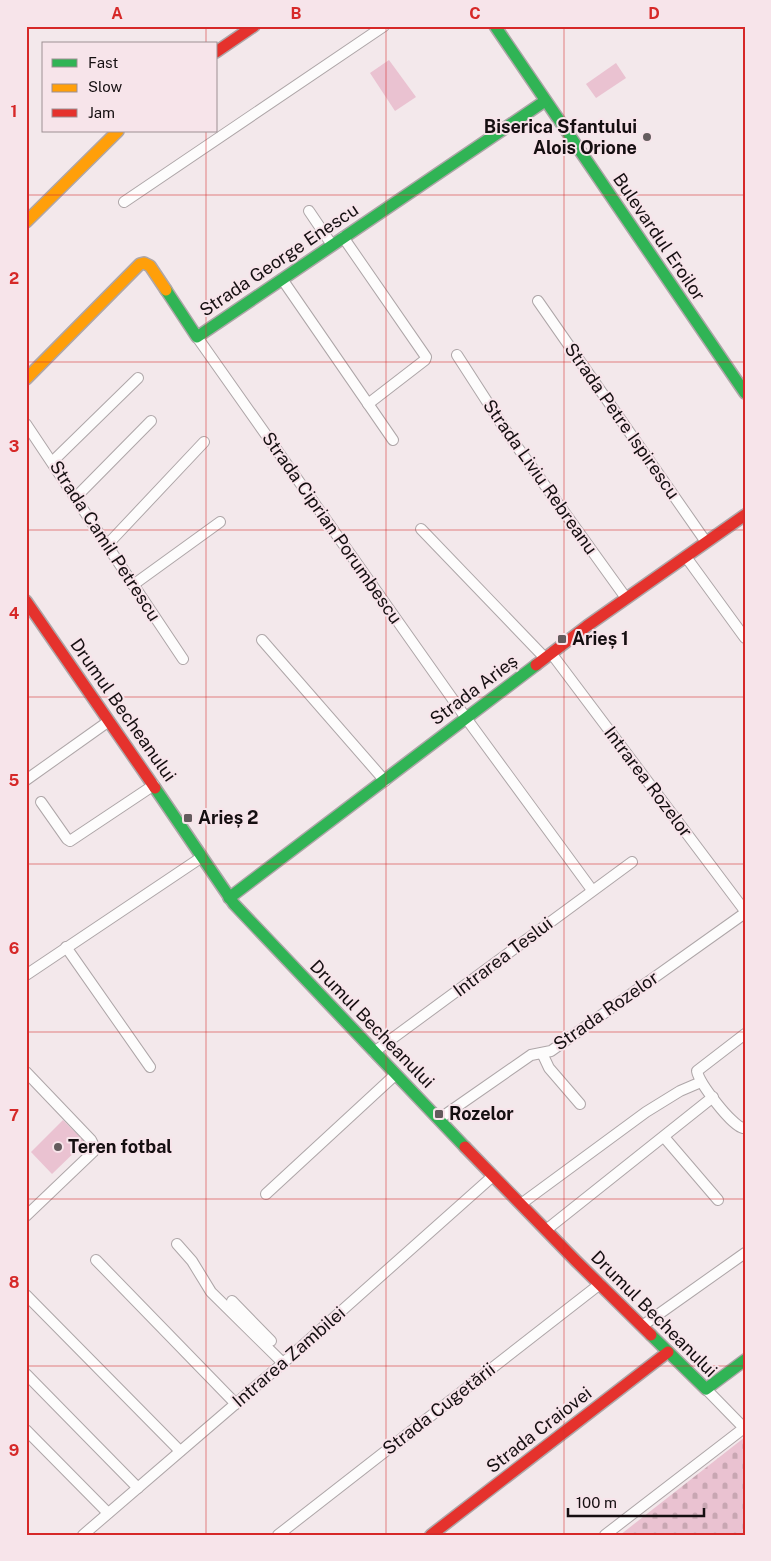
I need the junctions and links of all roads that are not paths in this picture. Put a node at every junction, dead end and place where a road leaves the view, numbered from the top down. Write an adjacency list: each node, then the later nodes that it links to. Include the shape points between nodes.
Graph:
1 (254, 26): 4 (street)
2 (384, 26): 7 (street)
3 (495, 26): 5 (street, Bulevardul Eroilor)
4 (218, 51)
5 (545, 101): 10 (street, Strada George Enescu); 18 (street, Bulevardul Eroilor)
6 (117, 132): 9 (street)
7 (124, 202)
8 (309, 211): 11 (street)
9 (26, 222)
10 (343, 238): 11 (street, Strada George Enescu); 19 (street, via 426,357)
11 (332, 245): 12 (street, Strada George Enescu)
12 (282, 279): 14 (street, Strada George Enescu); 19 (street)
13 (538, 301): 29 (street, Strada Petre Ispirescu)
14 (197, 337): 17 (street, Strada George Enescu, via 150,266 144,263); 39 (street, Strada Ciprian Porumbescu)
15 (457, 355): 33 (street, Strada Liviu Rebreanu, via 508,434)
16 (138, 378): 24 (street)
17 (26, 379)
18 (745, 393)
19 (368, 404): 22 (street)
20 (151, 421): 25 (street)
21 (26, 424): 24 (street, Strada Camil Petrescu)
22 (393, 440)
23 (204, 442): 30 (street)
24 (52, 462): 25 (street, Strada Camil Petrescu)
25 (76, 497): 30 (street, Strada Camil Petrescu)
26 (745, 515): 29 (street, Strada Arieș)
27 (220, 522): 32 (street)
28 (421, 529): 37 (street, Intrarea Rozelor)
29 (706, 542): 31 (street, Strada Arieș)
30 (107, 545): 32 (street, Strada Camil Petrescu)
31 (686, 557): 33 (street, Strada Arieș); 35 (street)
32 (133, 585): 38 (street, Strada Camil Petrescu)
33 (626, 598): 37 (street, Strada Arieș)
34 (26, 601): 40 (street, Drumul Becheanului)
35 (745, 638)
36 (262, 640): 42 (street)
37 (548, 656): 39 (street, Strada Arieș); 49 (street, Intrarea Rozelor)
38 (183, 659)
39 (466, 718): 42 (street, Strada Arieș); 47 (street, Strada Ciprian Porumbescu)
40 (109, 721): 41 (street); 43 (street, Drumul Becheanului)
41 (26, 780)
42 (385, 781): 48 (street, Strada Arieș)
43 (154, 785): 44 (street, via 70,841); 45 (street, Drumul Becheanului)
44 (41, 802)
45 (202, 857): 48 (street, Drumul Becheanului); 50 (street)
46 (632, 862): 47 (street, Intrarea Teslui)
47 (592, 890): 53 (street, Intrarea Teslui)
48 (229, 898): 53 (street, Drumul Becheanului)
49 (745, 912): 54 (street, Strada Rozelor, via 551,1051)
50 (66, 947): 51 (street); 55 (street)
51 (26, 975)
52 (745, 1034): 58 (street, via 698,1069)
53 (374, 1052): 57 (street, Drumul Becheanului)
54 (542, 1053): 60 (street, via 549,1068); 61 (street, Strada Rozelor, via 530,1056)
55 (150, 1067)
56 (26, 1072): 68 (street, via 91,1140 94,1148)
57 (395, 1075): 61 (street, Drumul Becheanului); 65 (street)
58 (701, 1082): 59 (street); 67 (street, via 646,1112)
59 (713, 1097): 62 (street, via 735,1124); 63 (street)
60 (580, 1104)
61 (439, 1120): 64 (street, Drumul Becheanului)
62 (745, 1127)
63 (664, 1138): 66 (street); 69 (street)
64 (492, 1176): 67 (street, Drumul Becheanului); 79 (street, Intrarea Zambilei)
65 (266, 1194)
66 (718, 1200)
67 (521, 1204): 69 (street, Drumul Becheanului)
68 (26, 1216)
69 (546, 1230): 73 (street, Drumul Becheanului)
70 (177, 1244): 79 (street, via 211,1292)
71 (745, 1253): 76 (street)
72 (96, 1260): 82 (street)
73 (600, 1284): 76 (street, Drumul Becheanului); 89 (street, Strada Cugetării)
74 (26, 1296): 85 (street)
75 (232, 1301): 79 (street)
76 (642, 1326): 77 (street, Drumul Becheanului)
77 (668, 1352): 81 (street, Drumul Becheanului); 90 (street, Strada Craiovei)
78 (745, 1360): 81 (street)
79 (286, 1361): 82 (street, Intrarea Zambilei)
80 (26, 1374): 86 (street)
81 (706, 1389): 83 (street, Drumul Becheanului)
82 (236, 1404): 85 (street, Intrarea Zambilei)
83 (744, 1428): 91 (street)
84 (26, 1430): 87 (street)
85 (180, 1452): 86 (street, Intrarea Zambilei)
86 (138, 1488): 87 (street, Intrarea Zambilei)
87 (108, 1513): 88 (street, Intrarea Zambilei)
88 (83, 1535)
89 (278, 1535)
90 (431, 1535)
91 (605, 1535)

